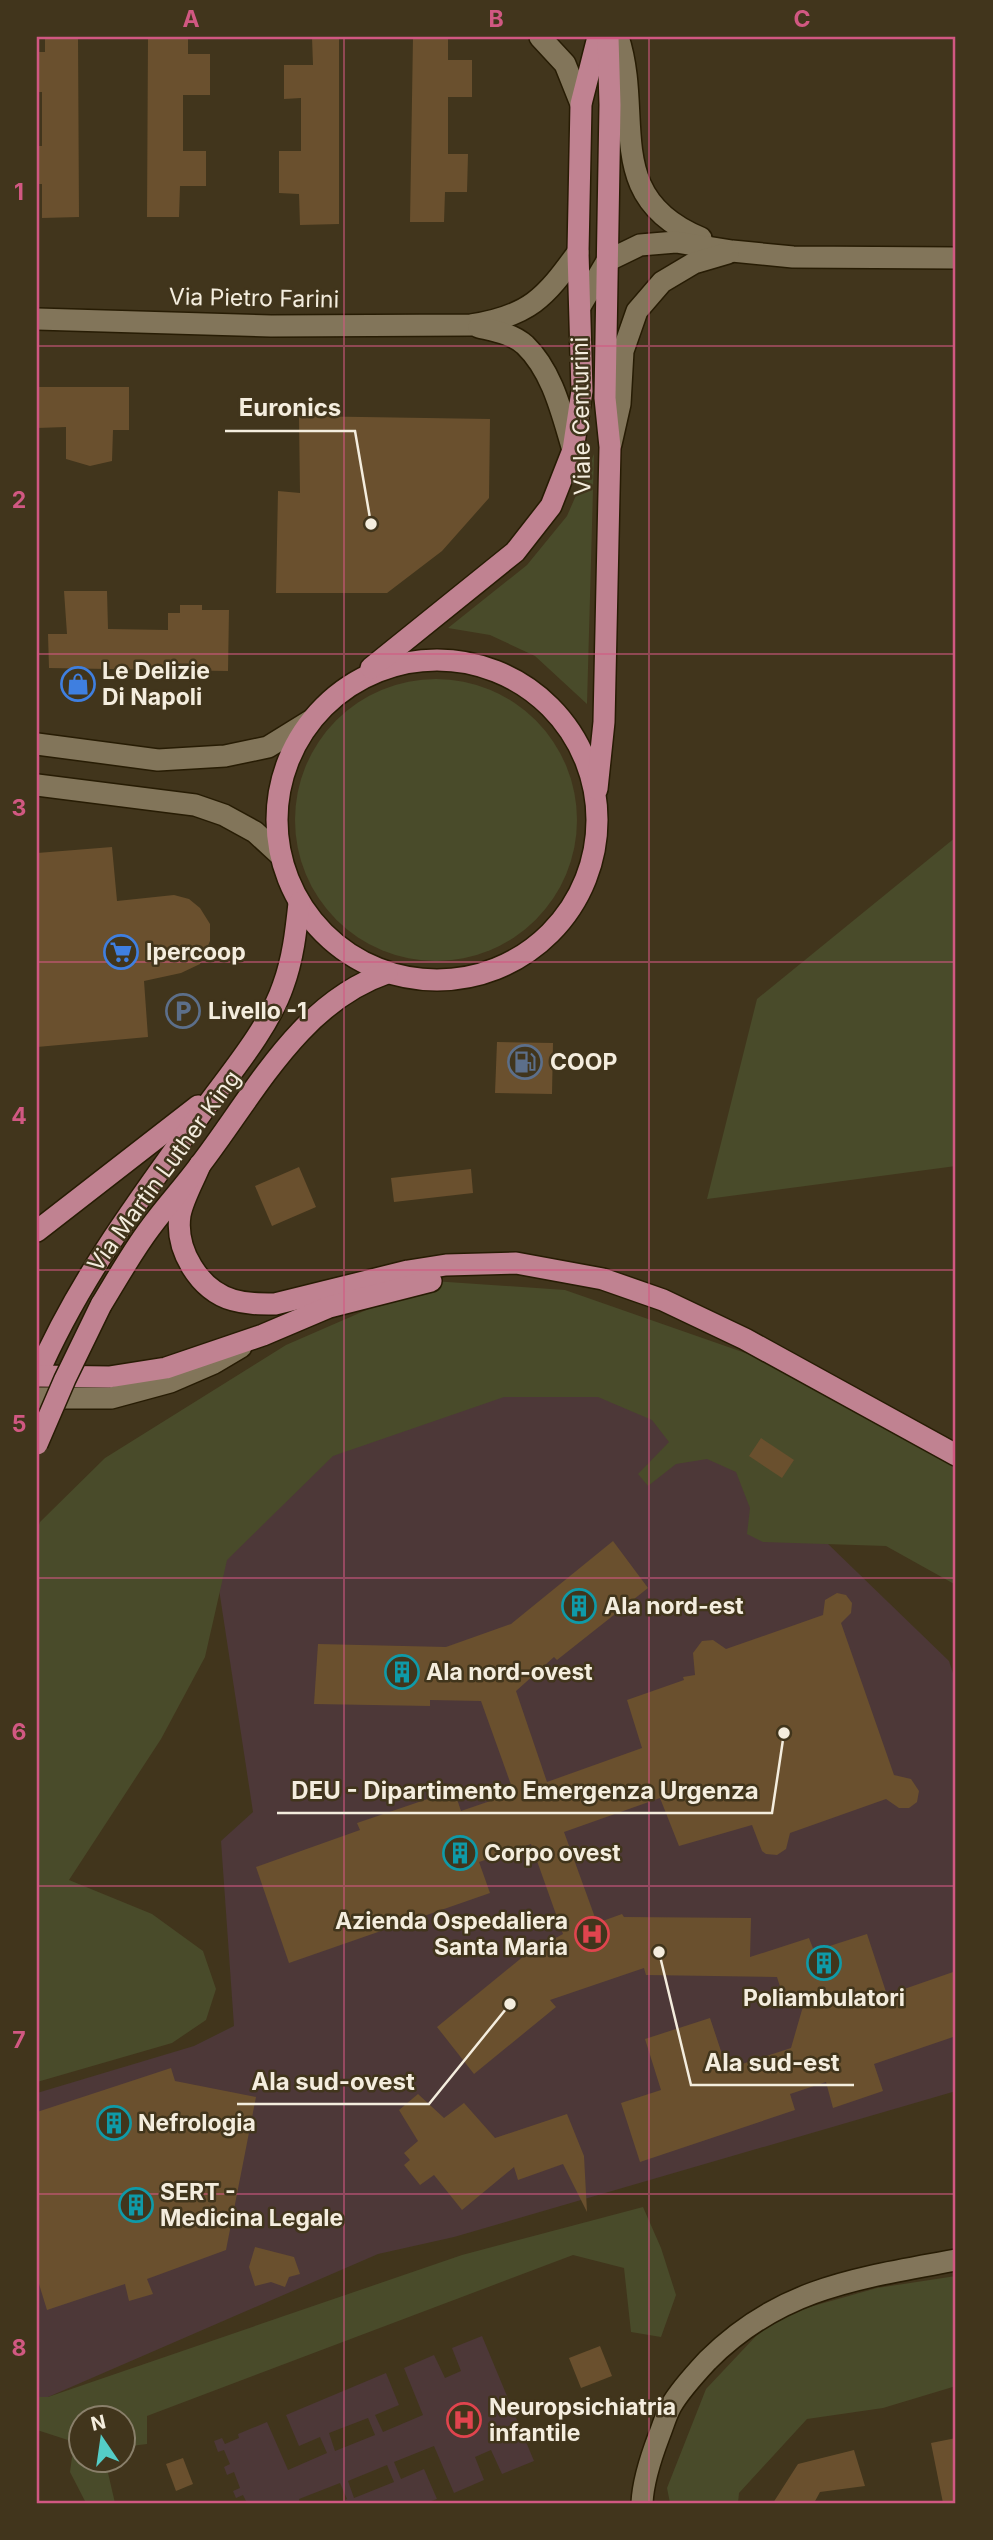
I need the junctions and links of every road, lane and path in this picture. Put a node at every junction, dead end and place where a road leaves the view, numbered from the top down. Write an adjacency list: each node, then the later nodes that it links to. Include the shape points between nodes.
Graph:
1 (540, 37): 5 (street, via 565,64)
2 (598, 37): 5 (main road, Viale Centurini)
3 (608, 37): 9 (main road, Viale Centurini)
4 (618, 37): 7 (street, via 624,55 630,152 638,182 655,209 679,229)
5 (581, 104): 6 (main road, Viale Centurini)
6 (578, 251): 10 (main road, Viale Centurini); 12 (street, Via Pietro Farini, via 554,286 532,305 501,321)
7 (732, 251): 8 (street, via 793,257); 9 (street, via 676,242 640,244); 13 (street, via 694,263 662,282 637,311 623,351 620,404)
8 (956, 258)
9 (607, 261): 10 (street); 13 (main road, Viale Centurini, via 605,398)
10 (581, 305): 14 (main road, Viale Centurini, via 582,391)
11 (37, 319): 12 (street, Via Pietro Farini, via 271,327)
12 (471, 325): 14 (street, Via Pietro Farini, via 501,332 524,344 556,395)
13 (610, 447): 19 (main road, Viale Centurini, via 604,722)
14 (573, 450): 15 (main road, Viale Centurini, via 551,506 515,552)
15 (353, 683): 16 (main road, Viale Centurini); 19 (main road, via 402,663 454,660 505,674 548,703 579,745)
16 (310, 721): 17 (street, via 268,747 225,756 158,760); 20 (main road, Viale Centurini, via 287,762 281,785 276,808)
17 (37, 744)
18 (37, 785): 20 (street, via 195,805 255,832)
19 (596, 794): 22 (main road, via 594,856 577,898 550,934 513,961 473,976 430,980)
20 (280, 855): 21 (main road, Viale Centurini)
21 (299, 903): 22 (main road, via 323,933 352,957); 23 (main road, Via Martin Luther King, via 283,988 254,1042)
22 (387, 973): 24 (main road, Via Martin Luther King, via 366,980 323,1008 281,1053)
23 (216, 1092): 25 (main road); 28 (main road, Via Martin Luther King, via 78,1293)
24 (200, 1165): 26 (main road, via 180,1214 181,1242 206,1286 230,1299 275,1304 408,1271); 30 (main road, Via Martin Luther King, bridge, via 148,1230 101,1305)
25 (37, 1231)
26 (516, 1263): 27 (main road, via 329,1307); 31 (main road, via 603,1279 663,1300 745,1339)
27 (263, 1335): 28 (main road, via 166,1368 109,1377); 29 (street, via 214,1363 158,1385 111,1398)
28 (37, 1376)
29 (37, 1398)
30 (37, 1444)
31 (956, 1455)
32 (956, 2260): 33 (street, via 827,2288 785,2303 727,2341 670,2406 654,2448)
33 (642, 2503)

